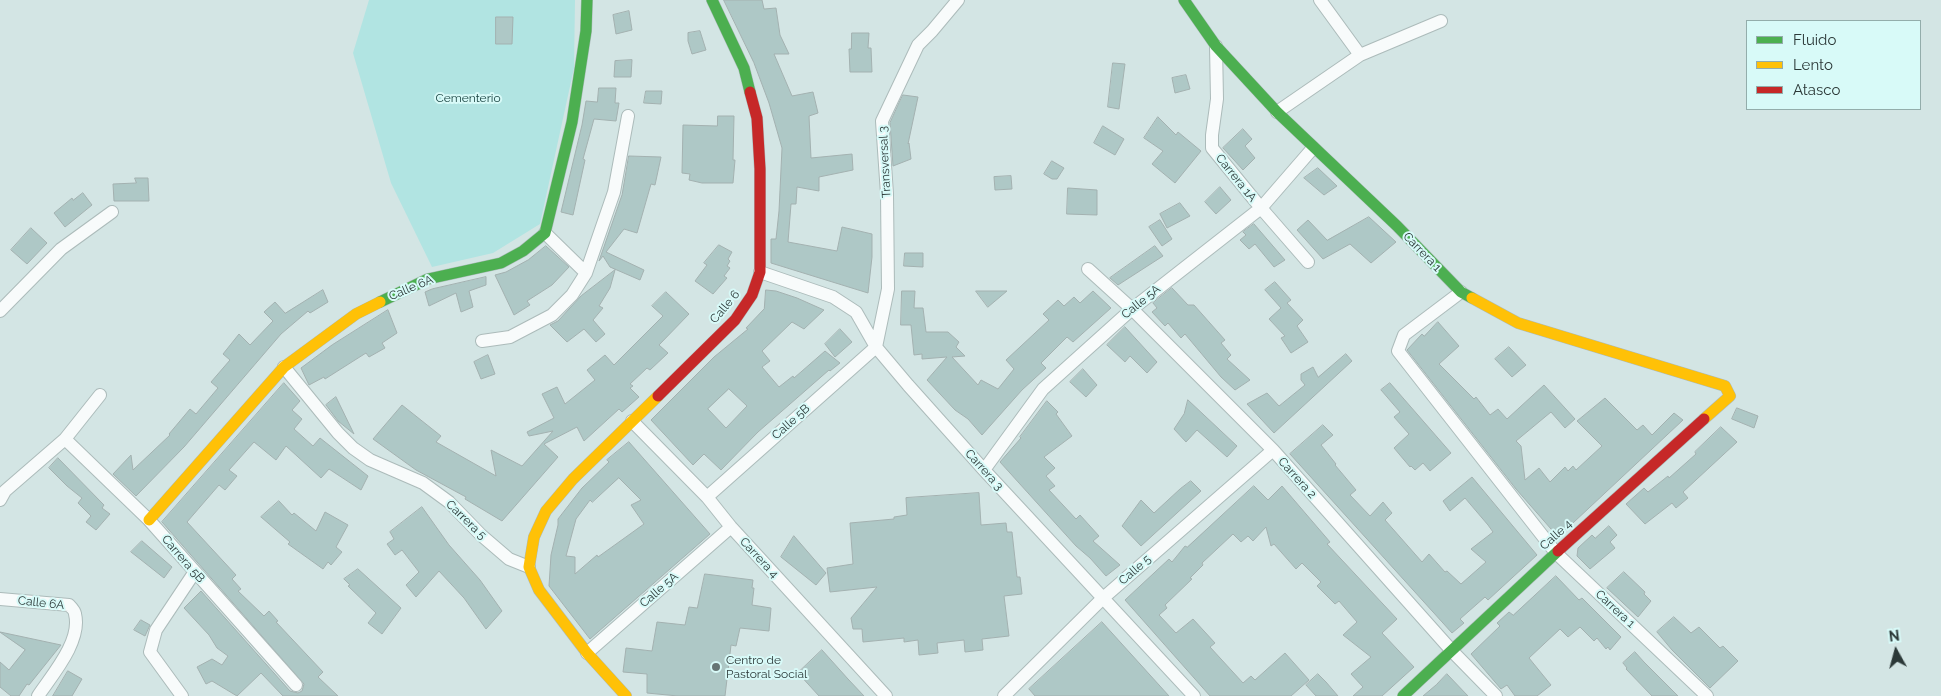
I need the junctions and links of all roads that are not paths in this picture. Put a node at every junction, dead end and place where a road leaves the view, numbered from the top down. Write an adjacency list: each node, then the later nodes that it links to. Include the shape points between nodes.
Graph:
1 (587, 0): 14 (street, via 586,30 572,122)
2 (712, 0): 17 (street, Calle 6, via 744,68 757,118)
3 (958, 0): 23 (street, Transversal 3, via 918,45 882,122 888,289)
4 (1184, 0): 7 (street, Carrera 1)
5 (1320, 0): 8 (street)
6 (1441, 21): 8 (street)
7 (1216, 46): 9 (street, Carrera 1); 12 (street, Carrera 1A, via 1217,99 1212,148)
8 (1360, 54): 9 (street)
9 (1277, 112): 11 (street, Carrera 1)
10 (628, 116): 18 (street, via 614,192)
11 (1313, 148): 12 (street, Calle 5A); 19 (street, Carrera 1, via 1397,226)
12 (1261, 208): 15 (street, Carrera 1A); 20 (street, Calle 5A)
13 (112, 212): 21 (street, via 61,249)
14 (545, 233): 18 (street); 24 (street, Calle 6A, via 501,263 428,279 356,314)
15 (1308, 262)
16 (1088, 269): 20 (street, Carrera 2)
17 (760, 272): 23 (street, Carrera 3, via 833,298 856,312); 27 (street, Calle 6, via 752,294 735,320)
18 (586, 273): 22 (street, via 572,295 552,315 510,337)
19 (1461, 292): 26 (street, Carrera 1, via 1518,323 1725,386); 35 (street, Carrera 1, via 1404,335 1398,351)
20 (1132, 309): 29 (street, Carrera 2); 30 (street, Calle 5A, via 1043,389)
21 (0, 311)
22 (482, 341)
23 (876, 347): 30 (street, Carrera 3); 31 (street, Calle 5B)
24 (284, 367): 33 (street, Calle 6A); 36 (street, Carrera 5, via 352,448 377,463 424,483 509,559)
25 (100, 395): 28 (street)
26 (1730, 396): 35 (street, Calle 4)
27 (632, 421): 31 (street, Carrera 4); 36 (street, Calle 6, via 546,511 534,537)
28 (65, 439): 32 (street, via 5,491); 33 (street, Carrera 5B)
29 (1273, 450): 38 (street, Calle 5); 40 (street, Carrera 2)
30 (984, 470): 38 (street, Carrera 3)
31 (707, 497): 34 (street, Carrera 4)
32 (0, 500)
33 (148, 520): 37 (street, Carrera 5B)
34 (731, 527): 41 (street, Calle 5A); 46 (street, Carrera 4)
35 (1556, 553): 40 (street, Calle 4); 51 (street, Carrera 1)
36 (529, 567): 41 (street, via 539,590)
37 (194, 573): 42 (street, Carrera 5B); 44 (street, via 156,630 150,652)
38 (1102, 598): 47 (street, Calle 5); 48 (street, Carrera 3)
39 (0, 599): 43 (street, Calle 6A, via 69,604 75,613 75,631 68,651)
40 (1452, 651): 49 (street, Calle 4); 50 (street, Carrera 2)
41 (587, 653): 45 (street)
42 (296, 685)
43 (38, 696)
44 (182, 696)
45 (626, 696)
46 (886, 696)
47 (1004, 696)
48 (1194, 696)
49 (1403, 696)
50 (1496, 696)
51 (1707, 696)

